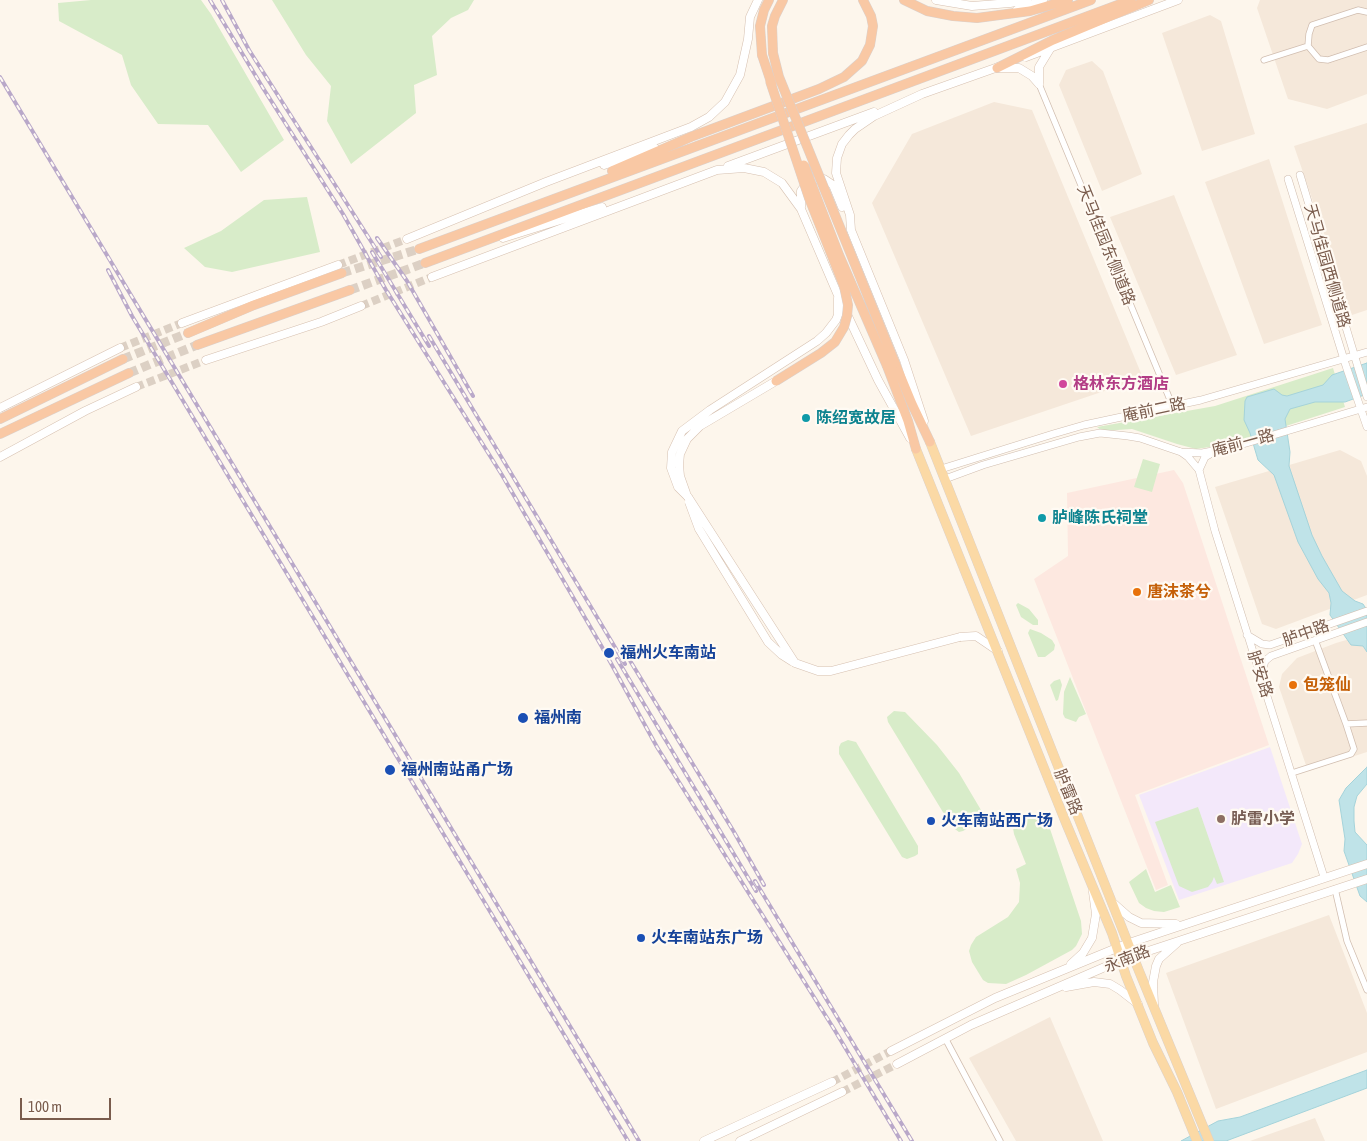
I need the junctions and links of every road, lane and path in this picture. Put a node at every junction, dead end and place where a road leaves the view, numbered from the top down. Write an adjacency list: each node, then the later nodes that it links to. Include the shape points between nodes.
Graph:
1 (758, 0): 28 (main road, via 750,17 740,75 718,109 691,127)
2 (770, 0): 21 (highway, bridge, via 760,26 762,55)
3 (783, 0): 51 (highway, bridge, via 772,26 773,53 780,77)
4 (862, 0): 24 (highway, via 870,16 872,33 867,53 851,72 833,84)
5 (904, 0): 15 (highway, via 927,11 952,16 978,18)
6 (936, 0): 7 (main road, via 972,6)
7 (1027, 0)
8 (1043, 0): 15 (main road)
9 (1068, 0): 15 (highway)
10 (1090, 0): 29 (highway)
11 (1131, 0): 35 (highway)
12 (1149, 0): 16 (highway)
13 (1178, 0): 16 (main road)
14 (1367, 12): 17 (street, via 1358,10 1312,25)
15 (1006, 14)
16 (1052, 44): 20 (highway); 22 (main road, via 1039,67)
17 (1308, 46): 18 (street, via 1319,59 1328,60); 19 (street)
18 (1367, 47)
19 (1264, 60)
20 (996, 68): 22 (main road, via 1018,68); 23 (main road)
21 (770, 81): 51 (highway, bridge, via 839,255); 53 (highway, bridge, via 848,305 844,327 835,342)
22 (1039, 84): 56 (street, 天马佳园东侧道路)
23 (922, 94): 25 (main road); 32 (main road, via 864,122 842,144 836,173 850,215)
24 (692, 136): 28 (main road); 29 (highway)
25 (717, 170): 30 (main road); 31 (main road, via 744,168 764,172 782,183)
26 (1300, 175): 48 (street, 天马佳园西侧道路)
27 (1288, 179): 50 (street, 天马佳园西侧道路)
28 (546, 182): 33 (main road)
29 (572, 192): 34 (highway)
30 (640, 198): 35 (main road); 38 (main road)
31 (801, 208): 32 (main road, via 804,187 816,179 824,179 833,185); 40 (main road)
32 (851, 230): 62 (main road, via 904,360)
33 (407, 239)
34 (419, 249)
35 (455, 252): 36 (highway)
36 (425, 263)
37 (340, 269): 42 (main road); 43 (highway)
38 (432, 277)
39 (350, 290): 44 (highway)
40 (837, 293): 63 (main road, via 878,380); 70 (main road, via 838,315 826,333 682,431 672,452 671,468 678,487)
41 (361, 306): 49 (main road)
42 (182, 323)
43 (188, 333)
44 (197, 345)
45 (120, 348): 57 (main road)
46 (1367, 352): 48 (street, 庵前二路)
47 (123, 359): 59 (highway)
48 (1355, 359): 50 (street, 庵前二路); 55 (street, 天马佳园西侧道路)
49 (206, 360)
50 (1345, 362): 56 (street, 庵前二路); 58 (street, 天马佳园西侧道路, via 1358,401)
51 (891, 365): 62 (highway); 63 (highway)
52 (129, 373): 61 (highway)
53 (776, 381): 70 (main road, via 700,426 687,439 678,465)
54 (136, 387): 66 (main road)
55 (1367, 397)
56 (1172, 407): 67 (street, 庵前二路, via 1084,425)
57 (0, 408)
58 (1364, 408): 60 (street, 天马佳园西侧道路); 65 (street, 庵前一路)
59 (0, 418)
60 (1367, 427)
61 (0, 434)
62 (930, 442): 67 (main road, 胪雷路)
63 (916, 449): 75 (main road, 胪雷路)
64 (1181, 452): 65 (street, 庵前一路); 68 (street); 69 (street, 庵前一路, via 1140,438 1100,433 1021,453)
65 (1213, 452): 68 (street, via 1205,457)
66 (0, 457)
67 (941, 469): 69 (main road, 胪雷路)
68 (1200, 470): 73 (street, 胪安路)
69 (945, 479): 85 (main road, 胪雷路)
70 (688, 497): 75 (main road, bridge, via 796,663 818,671 831,671 960,637 976,636)
71 (1367, 611): 73 (street, 胪中路, via 1270,645)
72 (1367, 622): 74 (street, 胪中路)
73 (1247, 635): 76 (street, 胪安路)
74 (1315, 640): 76 (street, 胪中路, via 1271,656 1265,661); 78 (street)
75 (998, 651): 83 (main road, 胪雷路)
76 (1261, 674): 79 (street, 胪安路)
77 (1367, 723): 78 (street)
78 (1346, 724): 79 (street, via 1353,752)
79 (1292, 773): 81 (street, 胪安路)
80 (1367, 864): 81 (main road)
81 (1324, 877): 86 (main road)
82 (1367, 879): 84 (main road, 永南路)
83 (1091, 882): 89 (main road, 胪雷路); 92 (main road, via 1096,914 1092,938 1084,953)
84 (1335, 890): 87 (main road, 永南路); 94 (street, via 1346,941)
85 (1112, 901): 86 (main road, via 1129,917 1142,923); 88 (main road, 胪雷路)
86 (1188, 923): 88 (main road)
87 (1182, 939): 90 (main road, 永南路); 96 (main road, via 1167,950 1156,966 1153,982)
88 (1129, 943): 89 (main road); 90 (main road, 胪雷路)
89 (1116, 948): 91 (main road, 胪雷路); 92 (main road)
90 (1134, 955): 91 (main road, 永南路); 96 (main road, 胪雷路)
91 (1121, 960): 93 (main road, 永南路); 95 (main road, 胪雷路)
92 (1062, 971): 98 (main road, via 994,998)
93 (1055, 989): 95 (main road, via 1094,982 1110,984); 97 (main road, 永南路)
94 (1367, 990)
95 (1138, 1004): 105 (main road, 胪雷路)
96 (1155, 1009): 106 (main road, 胪雷路)
97 (945, 1038): 99 (main road, 永南路); 104 (street)
98 (891, 1051)
99 (897, 1064)
100 (832, 1082): 102 (main road)
101 (842, 1092): 103 (main road)
102 (704, 1141)
103 (740, 1141)
104 (1000, 1141)
105 (1197, 1141)
106 (1209, 1141)

